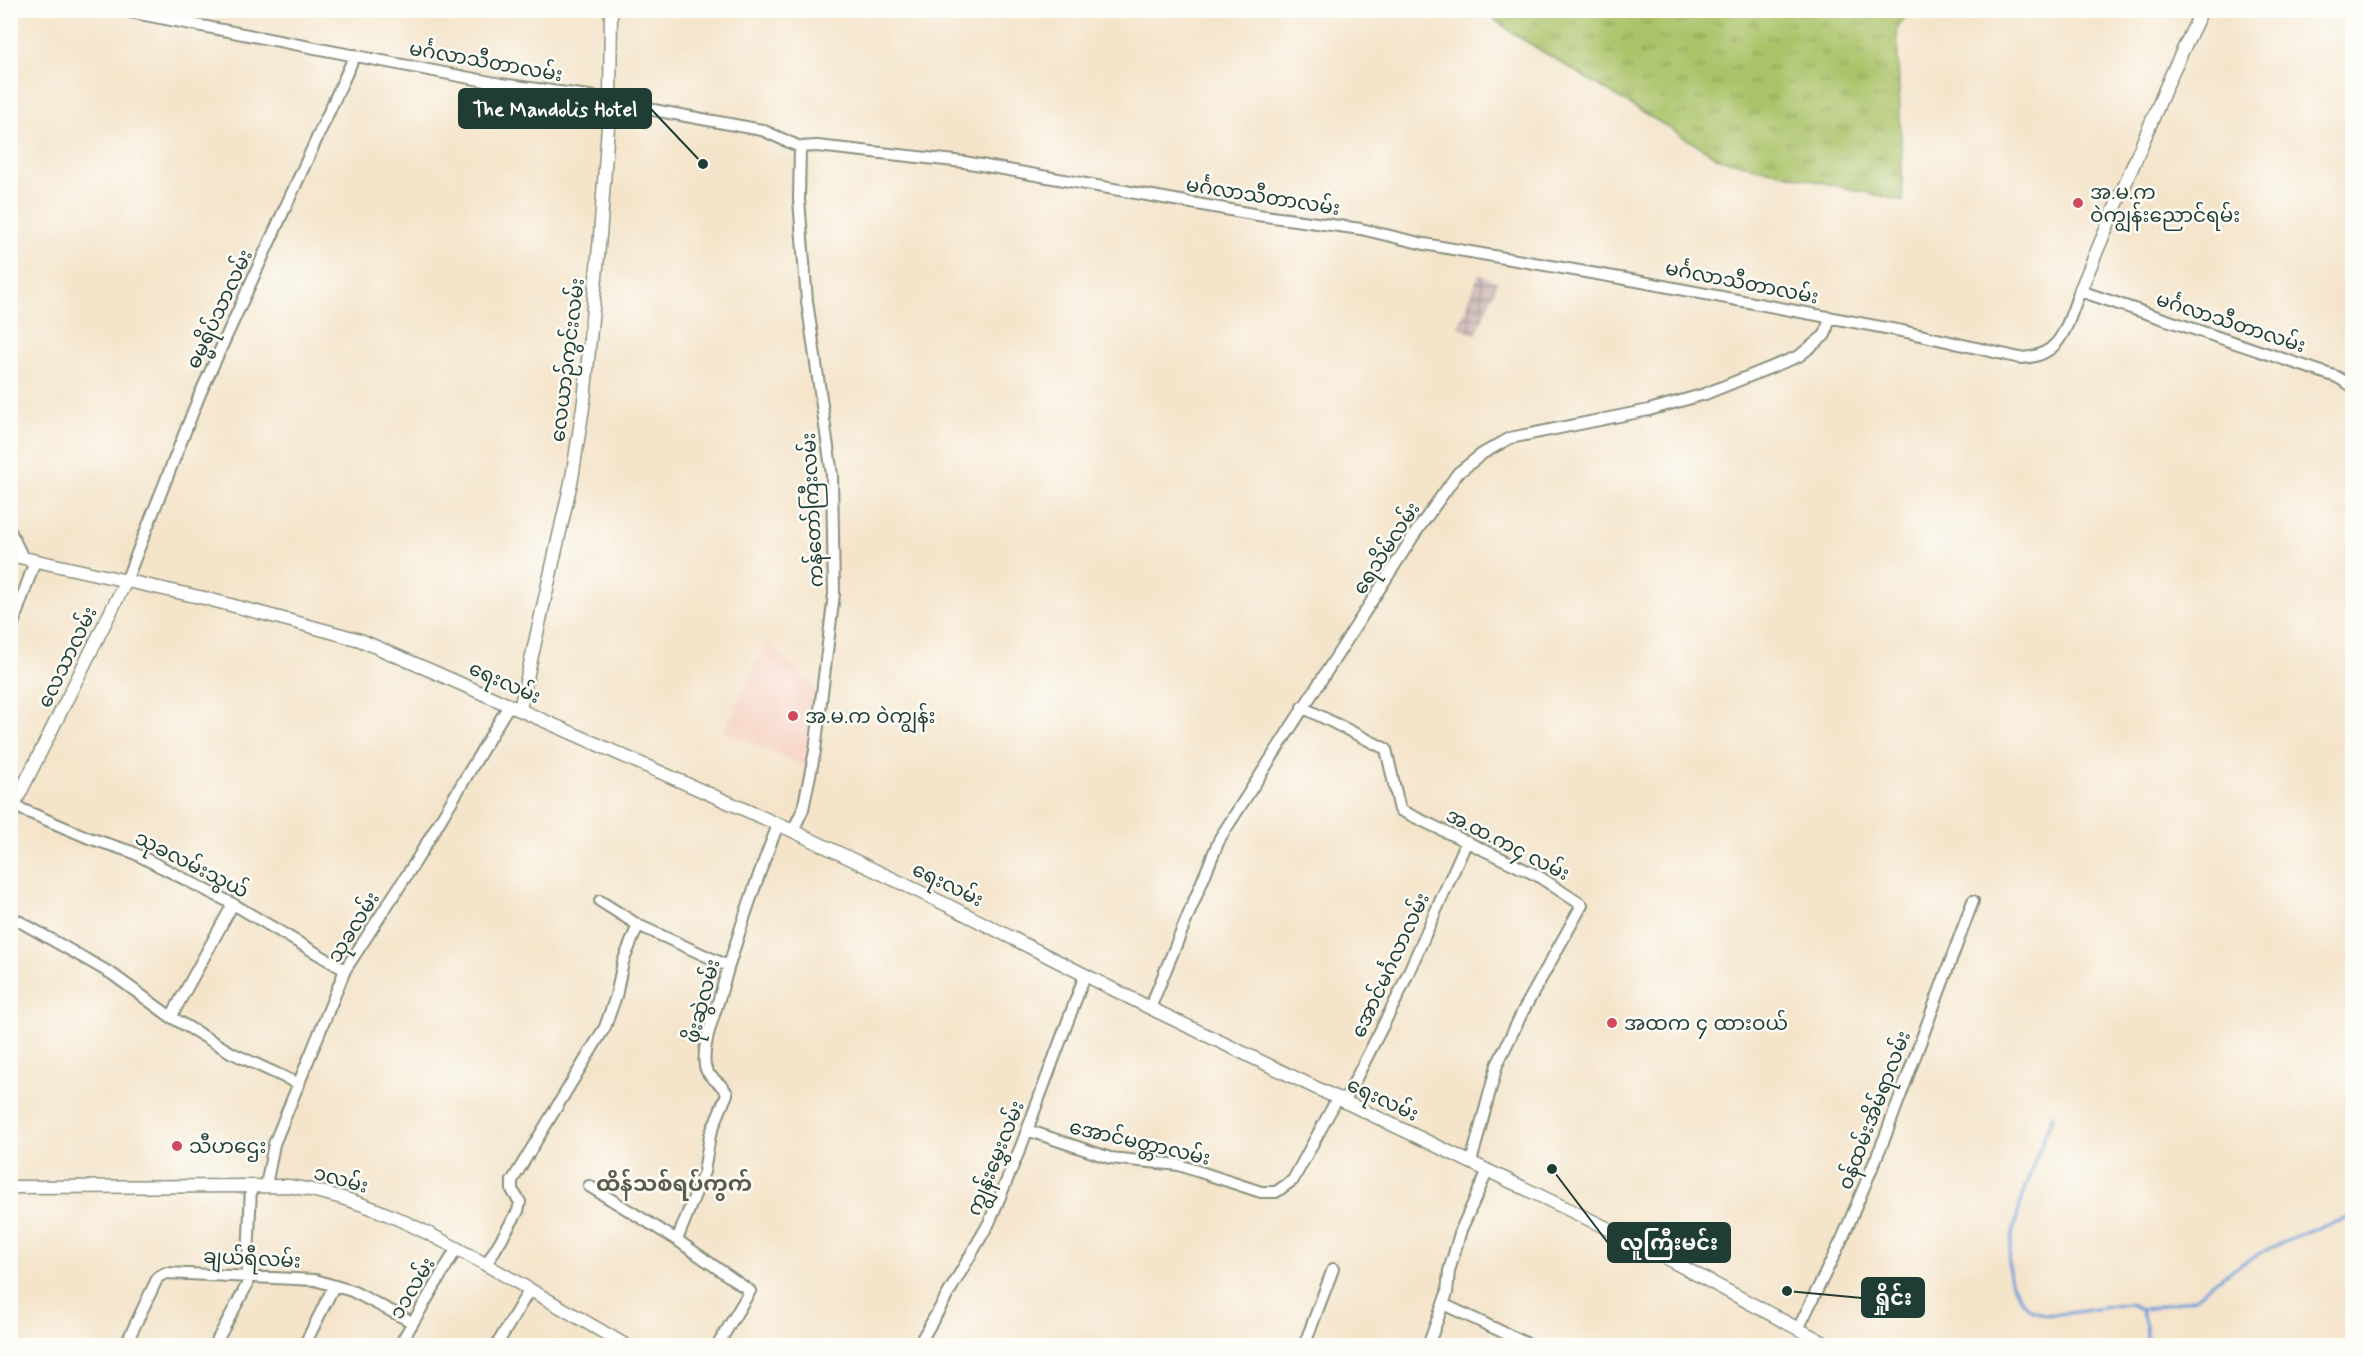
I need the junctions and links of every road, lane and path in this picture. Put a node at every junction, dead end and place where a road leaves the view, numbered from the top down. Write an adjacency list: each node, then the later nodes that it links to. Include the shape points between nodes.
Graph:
1 (120, 10): 4 (street, မင်္ဂလာသီတာလမ်း)
2 (611, 10): 5 (street, လေယာဉ်ကွင်းလမ်း)
3 (2202, 10): 7 (street)
4 (355, 55): 5 (street, မင်္ဂလာသီတာလမ်း, via 501,84); 12 (street, ဓမ္မရိပ်သာလမ်း, via 200,394)
5 (610, 99): 6 (street, မင်္ဂလာသီတာလမ်း, via 762,130); 14 (street, လေယာဉ်ကွင်းလမ်း, via 584,401 572,477)
6 (800, 147): 8 (street, မင်္ဂလာသီတာလမ်း, via 964,162 1361,230); 18 (street, ကန်တော်ကြီးလမ်း, via 799,200 807,302 832,476 834,594 815,751 803,809)
7 (2080, 291): 8 (street, မင်္ဂလာသီတာလမ်း, via 2063,334 2049,352 2033,358); 9 (street, မင်္ဂလာသီတာလမ်း, via 2337,376)
8 (1830, 317): 15 (street, ရေသိမ်လမ်း, via 1825,335 1799,356 1706,394 1649,410 1510,438 1482,454 1458,473)
9 (2352, 386)
10 (10, 531): 11 (street)
11 (23, 558): 12 (street, ရေးလမ်း); 13 (street)
12 (126, 581): 14 (street, ရေးလမ်း, via 360,640); 16 (street, လေသာလမ်း)
13 (10, 632)
14 (514, 707): 17 (street, ရေးလမ်း); 26 (street, သုခလမ်း)
15 (1302, 707): 19 (street, အ.ထ.က၄ လမ်း, via 1386,749 1401,810); 28 (street, ရေသိမ်လမ်း, via 1220,838)
16 (12, 810): 22 (street, သုခလမ်းသွယ်, via 132,852)
17 (778, 825): 18 (street, ရေးလမ်း); 25 (street, ဖိုးဆွဲလမ်း)
18 (793, 831): 27 (street, ရေးလမ်း)
19 (1467, 841): 31 (street, အောင်မင်္ဂလာလမ်း, via 1398,996); 33 (street, အ.ထ.က၄ လမ်း, via 1538,876 1582,904 1497,1065)
20 (600, 901): 24 (street)
21 (1973, 901): 48 (street, ၀န်ထမ်းအိမ်ရာလမ်း, via 1885,1137 1843,1237)
22 (233, 904): 26 (street, သုခလမ်းသွယ်); 29 (street)
23 (10, 916): 29 (street, via 112,974)
24 (638, 925): 25 (street); 41 (street, via 604,1027 512,1181 512,1190 520,1202 518,1211)
25 (728, 966): 39 (street, ဖိုးဆွဲလမ်း, via 705,1060 709,1076 727,1094 710,1135 704,1172)
26 (345, 970): 30 (street, သုခလမ်း)
27 (1084, 975): 28 (street, ရေးလမ်း); 32 (street, ကျွန်းမွှေးလမ်း)
28 (1150, 1008): 31 (street, ရေးလမ်း)
29 (171, 1017): 30 (street, via 232,1053)
30 (299, 1084): 36 (street, သုခလမ်း, via 274,1144)
31 (1340, 1101): 32 (street, အောင်မတ္တာလမ်း, via 1293,1180 1276,1192 1261,1192 1179,1165 1110,1158); 33 (street, ရေးလမ်း)
32 (1027, 1130): 56 (street, ကျွန်းမွှေးလမ်း, via 989,1223)
33 (1471, 1162): 34 (street, ရေးလမ်း)
34 (1488, 1170): 46 (street, via 1461,1230); 48 (street, ရေးလမ်း, via 1638,1243)
35 (251, 1186): 36 (street, ၁လမ်း); 38 (street, ၁လမ်း); 43 (street)
36 (266, 1186): 40 (street, ၁လမ်း, via 325,1191 365,1204)
37 (589, 1186): 39 (street)
38 (10, 1187)
39 (677, 1240): 55 (street, via 750,1291)
40 (457, 1248): 41 (street, ၁လမ်း); 47 (street, ၁၁လမ်း)
41 (486, 1265): 45 (street, ၁လမ်း)
42 (1334, 1269): 57 (street)
43 (249, 1276): 44 (street, ချယ်ရီလမ်း, via 315,1280); 49 (street, ချယ်ရီလမ်း, via 181,1273 158,1277); 50 (street, via 238,1305)
44 (334, 1286): 47 (street, ချယ်ရီလမ်း, via 352,1291); 51 (street)
45 (530, 1289): 53 (street); 54 (street, ၁လမ်း)
46 (1443, 1304): 58 (street); 59 (street)
47 (412, 1322): 52 (street, ၁၁လမ်း)
48 (1798, 1329): 60 (street, ရေးလမ်း)
49 (125, 1346)
50 (214, 1346)
51 (304, 1346)
52 (399, 1346)
53 (496, 1346)
54 (627, 1346)
55 (717, 1346)
56 (918, 1346)
57 (1304, 1346)
58 (1428, 1346)
59 (1532, 1346)
60 (1830, 1346)

